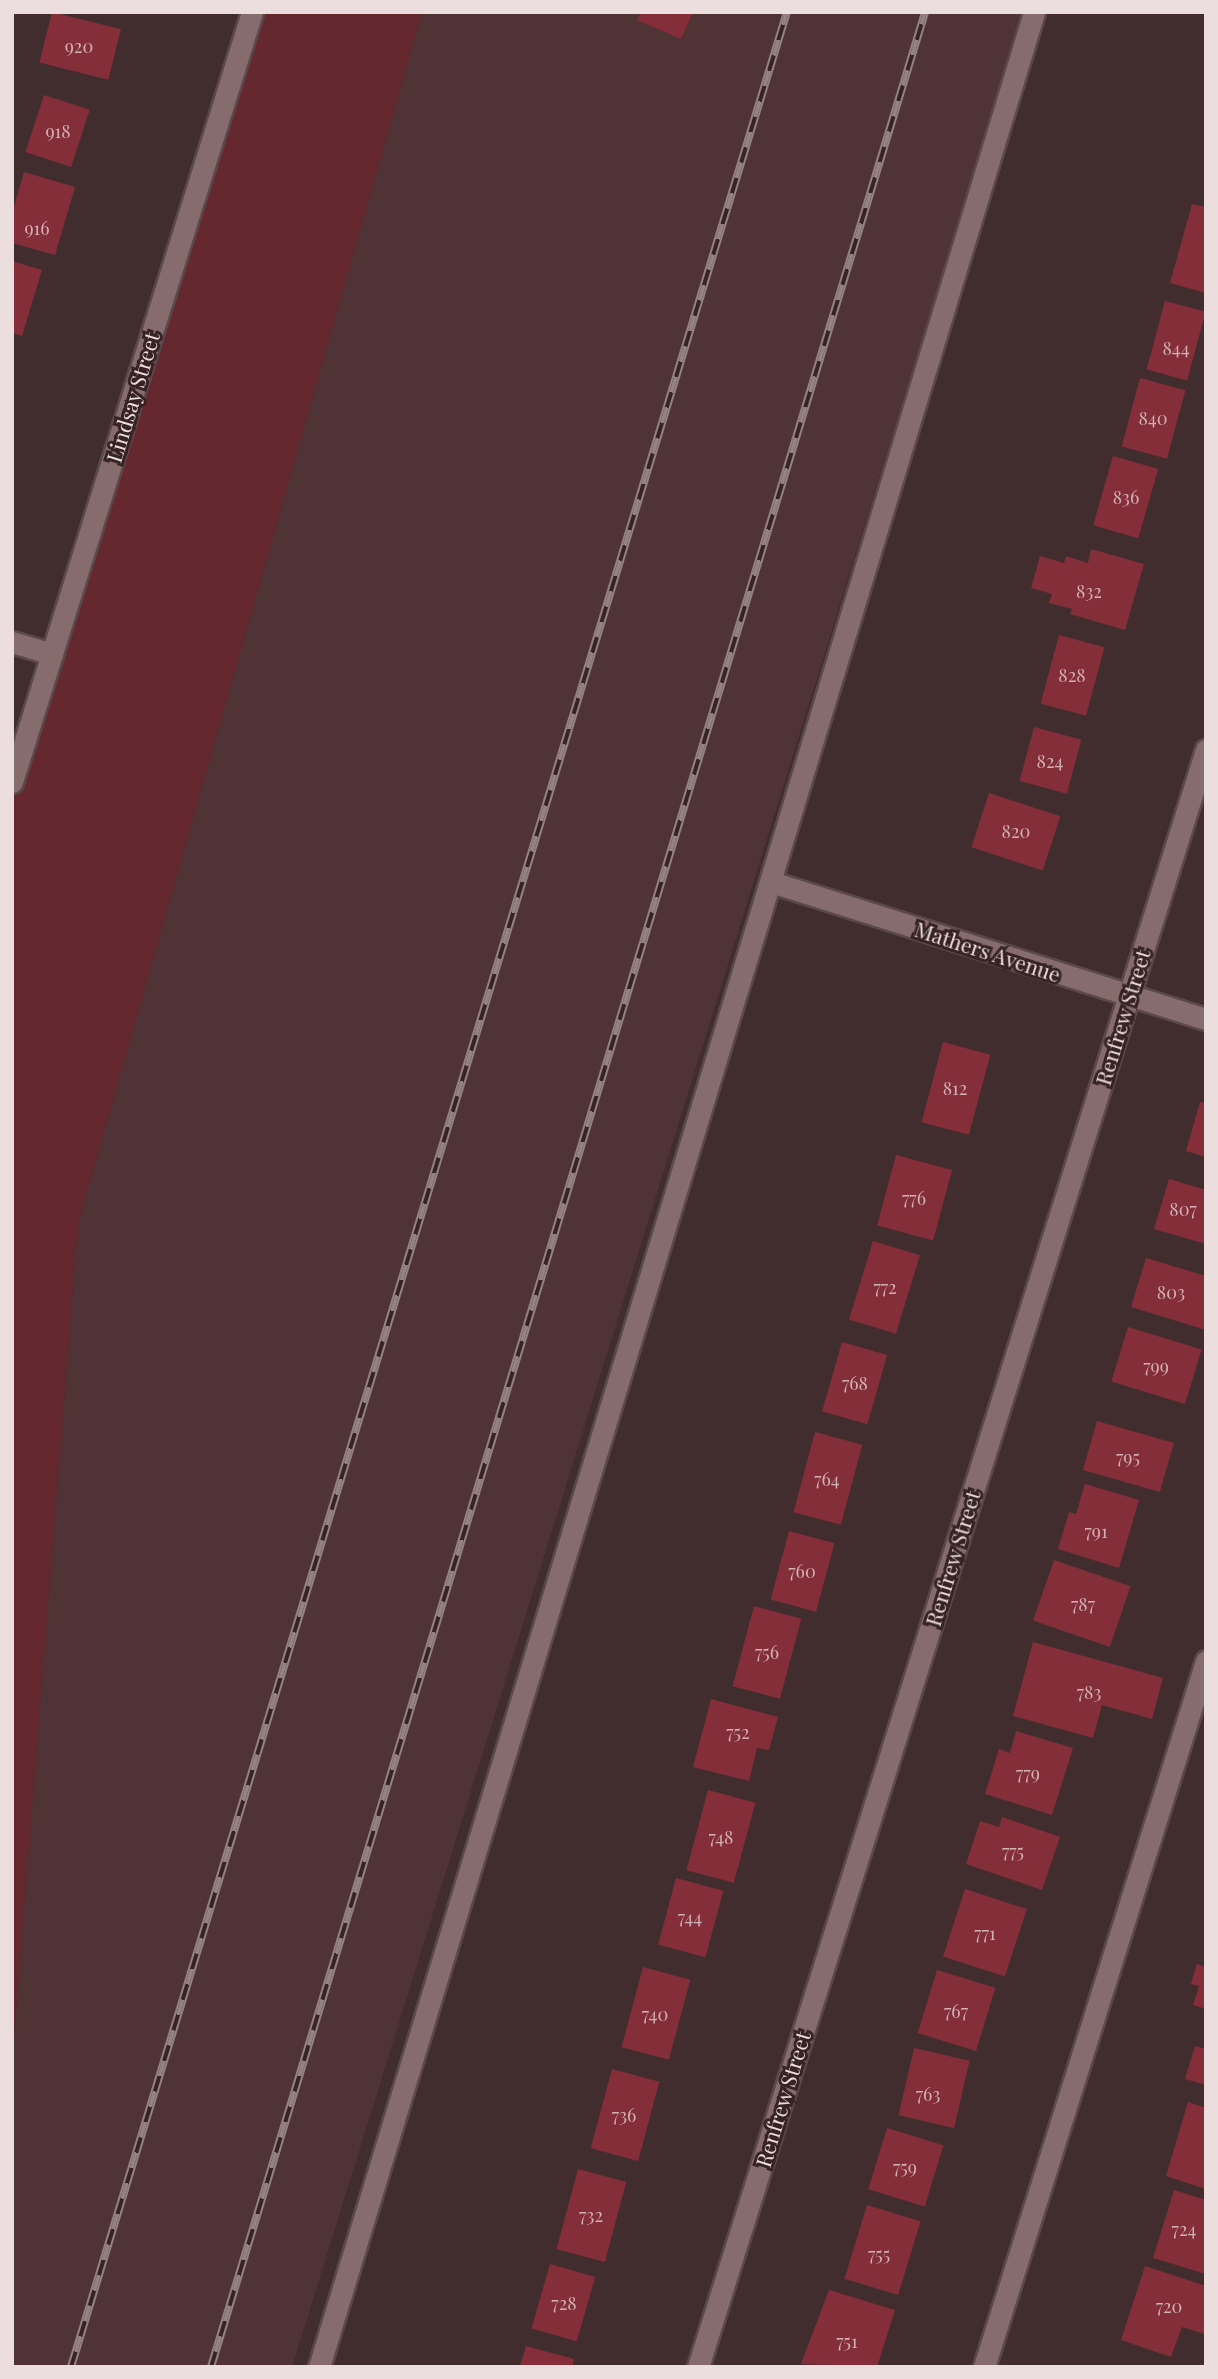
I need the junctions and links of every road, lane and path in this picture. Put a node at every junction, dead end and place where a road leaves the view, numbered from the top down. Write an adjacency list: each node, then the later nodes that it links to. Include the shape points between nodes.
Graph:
1 (252, 12): 4 (street, Lindsay Street)
2 (1034, 12): 7 (street)
3 (12, 642): 4 (street)
4 (52, 654): 6 (street, Lindsay Street)
5 (1206, 750): 8 (street, Renfrew Street)
6 (12, 782)
7 (771, 882): 8 (street, Mathers Avenue); 11 (street)
8 (1129, 996): 9 (street, Mathers Avenue); 12 (street, Renfrew Street)
9 (1206, 1020)
10 (1206, 1661): 13 (street)
11 (319, 2367)
12 (698, 2367)
13 (984, 2367)

